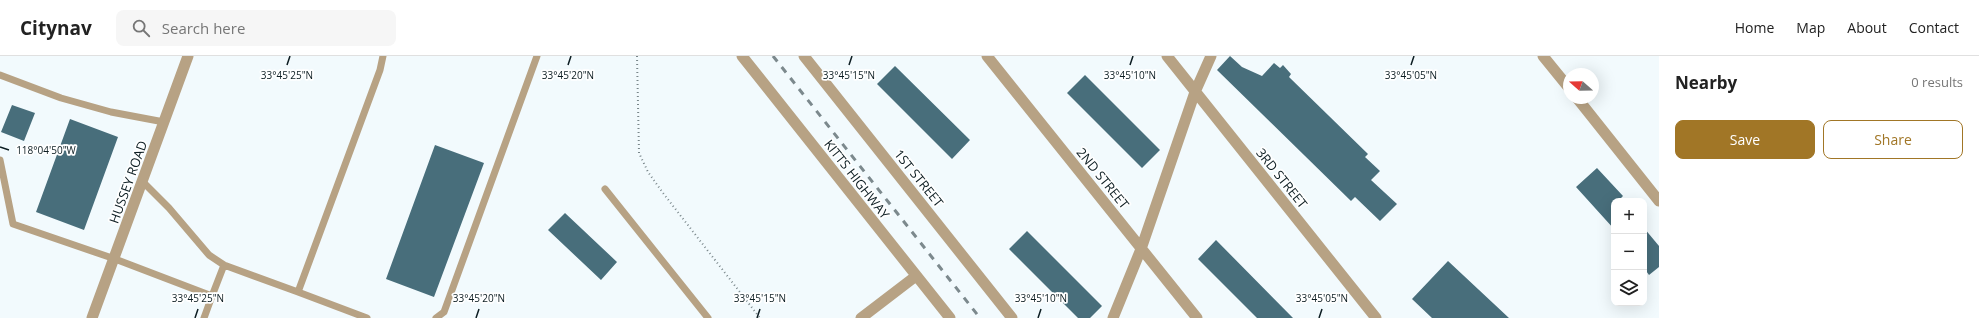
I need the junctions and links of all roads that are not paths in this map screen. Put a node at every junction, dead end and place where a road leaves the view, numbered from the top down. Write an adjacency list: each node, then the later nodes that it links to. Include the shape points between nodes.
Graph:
1 (188, 56): 14 (street, HUSSEY ROAD)
2 (383, 56): 23 (lane)
3 (537, 56): 28 (lane, via 444,312)
4 (742, 56): 22 (street, KITTS HIGHWAY)
5 (804, 56): 32 (street, 1ST STREET)
6 (987, 56): 19 (street, 2ND STREET)
7 (1167, 56): 12 (street, 3RD STREET)
8 (1211, 56): 12 (street)
9 (1543, 56): 11 (street)
10 (0, 75): 14 (lane, via 67,100)
11 (1563, 81)
12 (1195, 92): 19 (street); 35 (street, 3RD STREET)
13 (1582, 104): 18 (street)
14 (164, 122): 16 (street, HUSSEY ROAD)
15 (0, 160): 20 (lane, via 13,224)
16 (143, 182): 20 (street, HUSSEY ROAD); 21 (lane, via 209,255)
17 (605, 189): 29 (lane)
18 (1659, 201)
19 (1141, 249): 33 (street); 34 (street, 2ND STREET)
20 (115, 259): 24 (lane); 25 (street, HUSSEY ROAD)
21 (224, 265): 23 (lane); 24 (lane)
22 (916, 276): 30 (street); 31 (street, KITTS HIGHWAY)
23 (298, 292): 27 (lane)
24 (212, 296): 26 (lane)
25 (92, 318)
26 (204, 318)
27 (367, 318)
28 (436, 318)
29 (708, 318)
30 (861, 318)
31 (950, 318)
32 (1012, 318)
33 (1113, 318)
34 (1197, 318)
35 (1376, 318)

